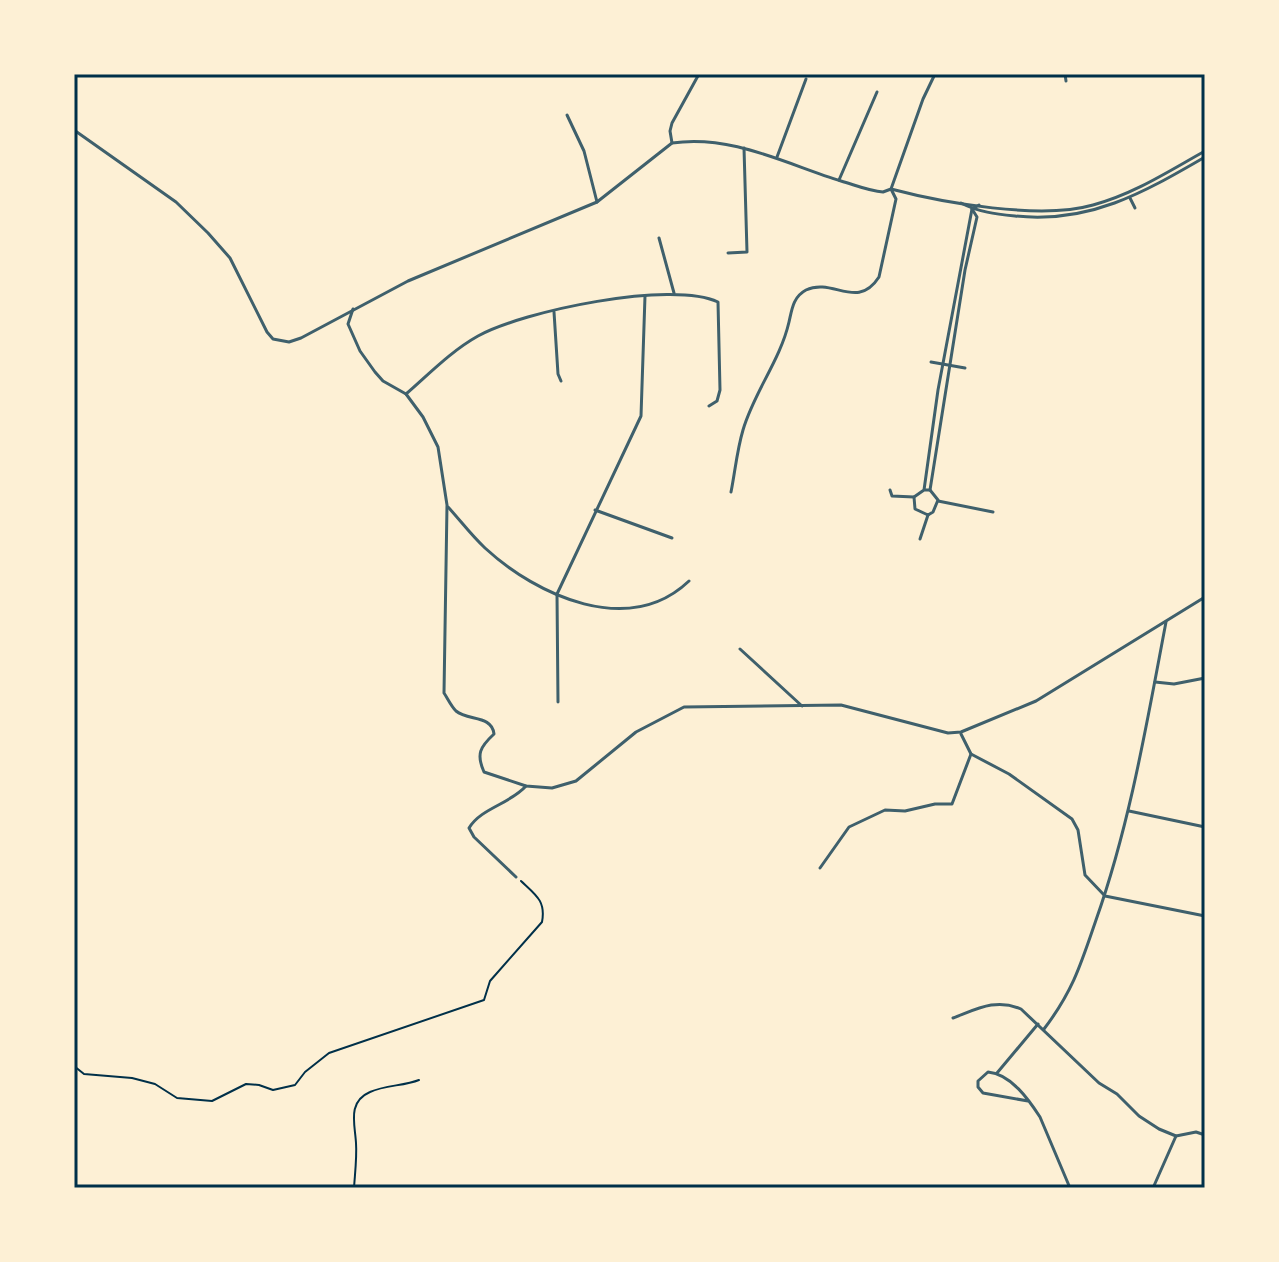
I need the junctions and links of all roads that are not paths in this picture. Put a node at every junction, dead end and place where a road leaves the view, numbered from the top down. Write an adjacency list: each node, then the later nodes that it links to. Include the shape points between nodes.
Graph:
1 (699, 74): 9 (street, via 672,123)
2 (935, 74): 16 (street)
3 (1065, 74): 5 (street)
4 (806, 79): 12 (street)
5 (1066, 81)
6 (877, 92): 14 (street)
7 (567, 115): 20 (street, via 584,151)
8 (74, 130): 30 (street, via 176,202 208,233 230,258 273,339 301,338)
9 (672, 143): 10 (street); 20 (street)
10 (744, 148): 12 (street); 27 (street, via 747,252)
11 (1205, 151): 17 (street)
12 (777, 157): 14 (street)
13 (1205, 157): 18 (street)
14 (839, 180): 16 (street, via 875,191)
15 (1126, 187): 17 (street)
16 (891, 189): 19 (street); 42 (street, via 896,199 872,288 858,293 808,289 792,304 783,344 743,431)
17 (1128, 193): 18 (street); 21 (street, via 1090,206 1043,212)
18 (1130, 199): 22 (street); 24 (street, via 1064,216)
19 (958, 201): 21 (street); 23 (street)
20 (597, 202): 30 (street)
21 (979, 205): 23 (street)
22 (1135, 208)
23 (972, 209): 24 (street); 25 (street); 33 (street)
24 (986, 212): 25 (street)
25 (977, 217): 34 (street)
26 (659, 238): 28 (street)
27 (728, 253)
28 (674, 293): 29 (street); 38 (street, via 718,302 720,390)
29 (645, 296): 31 (street); 50 (street, via 641,416)
30 (353, 309): 37 (street, via 348,324 360,351 383,381)
31 (554, 312): 36 (street); 37 (street, via 506,323 476,337)
32 (931, 362): 33 (street)
33 (943, 364): 34 (street); 40 (street)
34 (950, 365): 35 (street); 41 (street)
35 (965, 368)
36 (561, 381)
37 (406, 394): 47 (street, via 438,447)
38 (709, 406)
39 (890, 490): 44 (street, via 892,496)
40 (924, 490): 41 (street); 43 (street)
41 (930, 490): 45 (street)
42 (731, 492)
43 (914, 497): 44 (street); 46 (street)
44 (905, 498): 46 (street)
45 (938, 500): 48 (street); 49 (street)
46 (913, 503): 52 (street)
47 (447, 505): 58 (street, via 500,560); 68 (street, via 444,693 453,709 493,727 478,758 484,772)
48 (952, 505): 49 (street); 51 (street)
49 (937, 507): 53 (street)
50 (595, 510): 55 (street); 58 (street)
51 (993, 512)
52 (921, 513): 53 (street); 54 (street)
53 (928, 515): 54 (street)
54 (922, 527): 56 (street)
55 (672, 538)
56 (920, 539)
57 (689, 581): 58 (street, via 675,595 638,608 600,609)
58 (557, 594): 64 (street)
59 (1205, 597): 60 (street)
60 (1167, 620): 63 (street); 66 (street, via 1036,701)
61 (740, 649): 65 (street)
62 (1205, 678): 63 (street)
63 (1155, 682): 69 (street)
64 (558, 702)
65 (802, 706): 66 (street, via 841,705); 68 (street, via 684,707 636,732 576,781 552,788)
66 (961, 732): 67 (street)
67 (971, 754): 71 (street, via 952,804 885,810 849,827); 73 (street, via 1072,819 1085,875)
68 (526, 786): 72 (street, via 469,828)
69 (1129, 811): 70 (street); 73 (street)
70 (1205, 827)
71 (820, 868)
72 (516, 877)
73 (1105, 896): 74 (street); 77 (street, via 1073,986)
74 (1205, 916)
75 (953, 1018): 76 (street, via 1008,1003)
76 (1038, 1024): 77 (street); 78 (street)
77 (1044, 1029): 81 (street, via 1139,1116)
78 (997, 1073): 79 (street); 79 (street, via 982,1075 978,1087 983,1093)
79 (1028, 1101): 82 (street, via 1048,1133)
80 (1205, 1135): 81 (street)
81 (1176, 1136): 83 (street)
82 (1070, 1188)
83 (1153, 1188)

